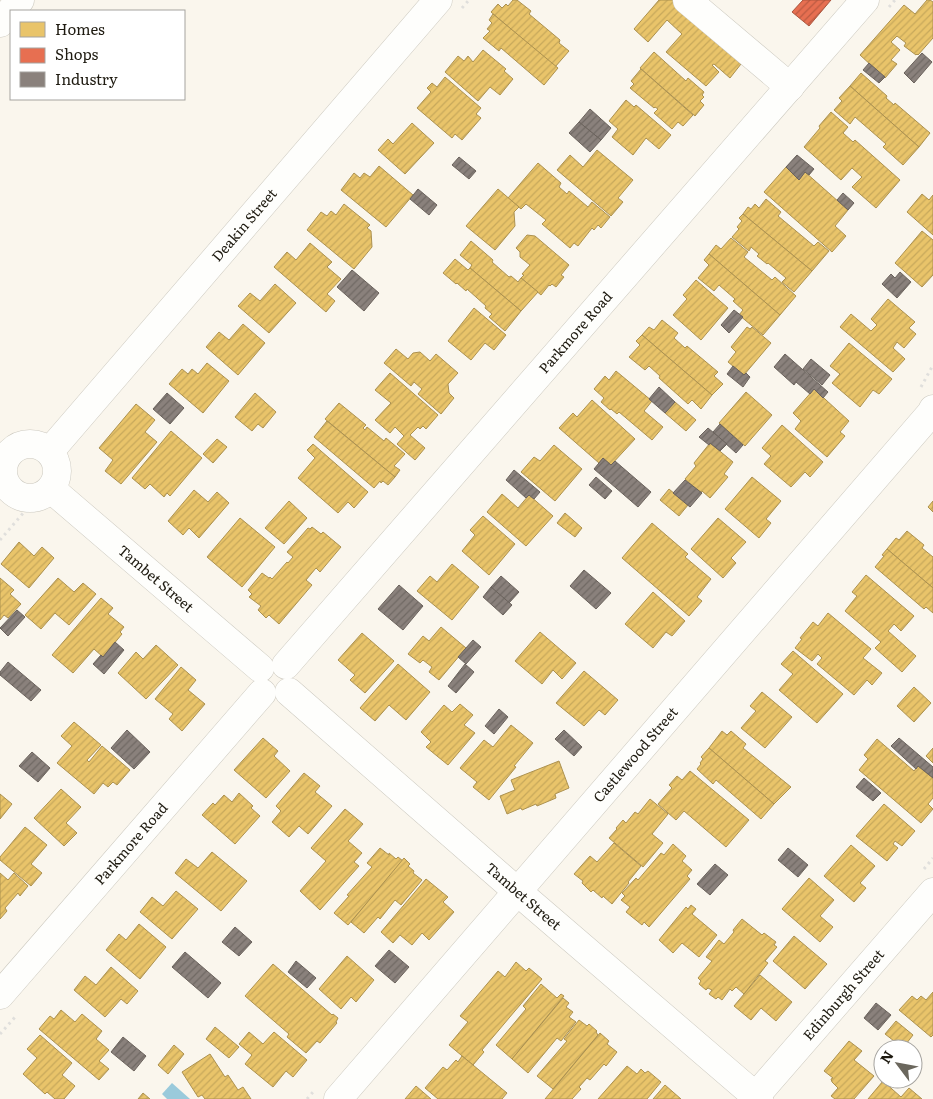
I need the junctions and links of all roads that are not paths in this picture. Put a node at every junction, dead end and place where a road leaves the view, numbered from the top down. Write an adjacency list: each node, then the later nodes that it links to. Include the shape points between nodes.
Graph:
1 (20, 0): 5 (street)
2 (688, 0): 8 (street)
3 (865, 0): 8 (street, Parkmore Road)
4 (450, 4): 11 (street, Deakin Street)
5 (11, 10)
6 (10, 11): 7 (street)
7 (0, 22)
8 (790, 87): 14 (street, Parkmore Road)
9 (933, 409): 15 (street, Castlewood Street)
10 (4, 450): 11 (street, via 29,443); 13 (street)
11 (50, 451): 12 (street, via 58,470)
12 (50, 489): 13 (street, via 32,498); 14 (street, Tambet Street)
13 (6, 500)
14 (269, 675): 15 (street, Tambet Street, via 290,669 293,681 289,692); 17 (street, Parkmore Road)
15 (518, 892): 18 (street, Tambet Street); 19 (street, Castlewood Street)
16 (933, 892): 18 (street, Edinburgh Street)
17 (0, 995)
18 (756, 1098)
19 (338, 1099)

